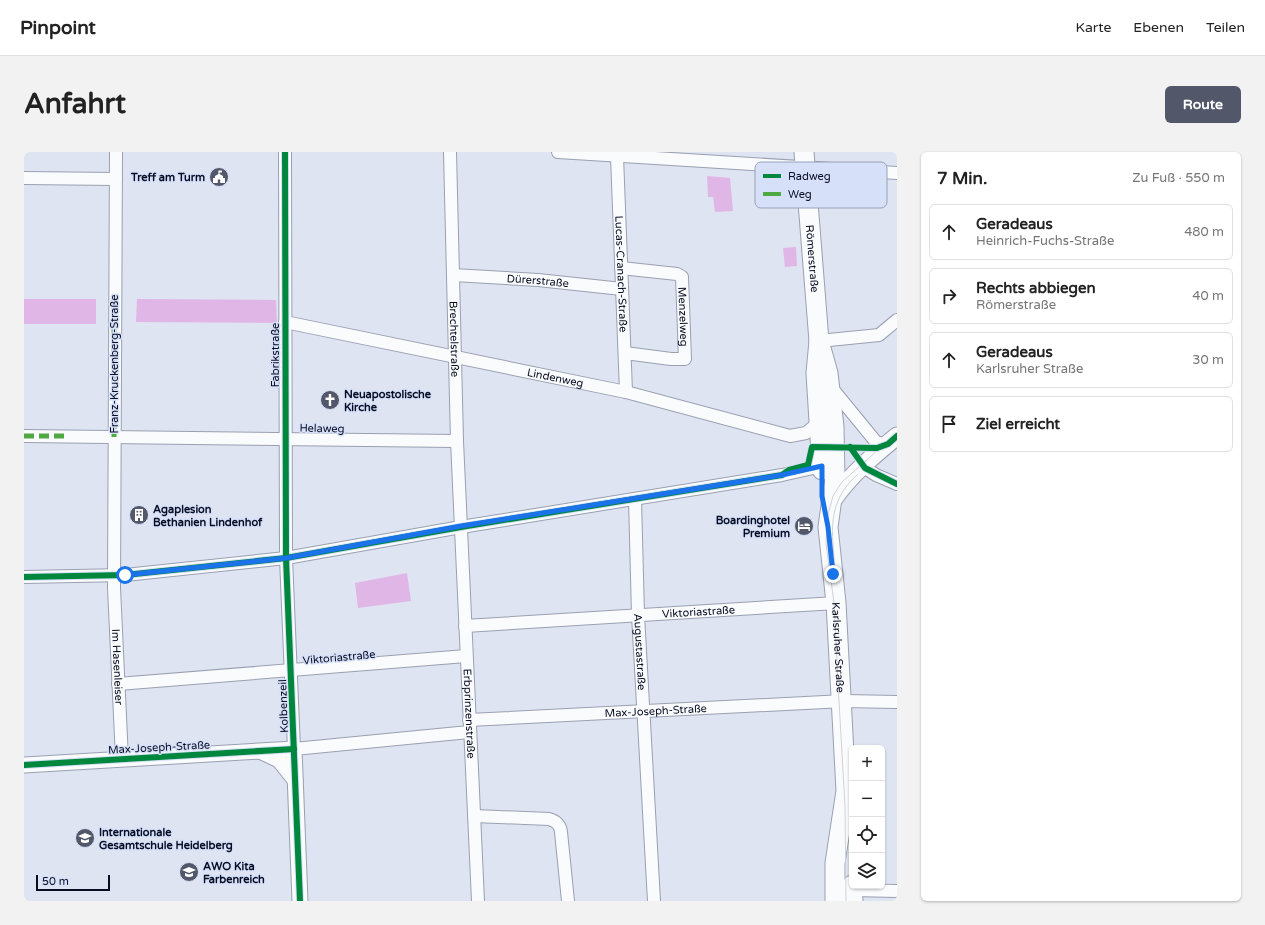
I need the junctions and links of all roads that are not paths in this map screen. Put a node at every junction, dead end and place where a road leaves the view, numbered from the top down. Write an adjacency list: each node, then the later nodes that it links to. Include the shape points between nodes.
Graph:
1 (116, 152): 11 (street, Franz-Kruckenberg-Straße)
2 (285, 152): 17 (street, Fabrikstraße)
3 (450, 152): 14 (street, Brechtelstraße)
4 (558, 152): 5 (street)
5 (617, 156): 6 (street); 13 (street, Lucas-Cranach-Straße)
6 (804, 160): 7 (street)
7 (818, 162)
8 (887, 172): 9 (street)
9 (897, 173)
10 (24, 178): 11 (street)
11 (116, 178): 25 (street, Franz-Kruckenberg-Straße)
12 (808, 208): 18 (main road, Römerstraße)
13 (621, 268): 15 (street, Lucas-Cranach-Straße); 19 (street, Menzelweg, via 677,274 682,278 685,358 671,359)
14 (453, 275): 15 (street, Dürerstraße, via 538,280); 20 (street, Brechtelstraße)
15 (622, 289): 19 (street, Lucas-Cranach-Straße)
16 (897, 320): 18 (street, via 879,335)
17 (285, 322): 20 (street, Lindenweg); 26 (street, Fabrikstraße)
18 (819, 341): 21 (main road, Römerstraße); 23 (main road, Römerstraße, via 816,373)
19 (625, 353): 22 (street, Lucas-Cranach-Straße)
20 (455, 356): 22 (street, Lindenweg); 28 (street, Brechtelstraße)
21 (830, 386): 27 (street, via 876,442 883,444); 33 (main road, Römerstraße, via 835,457)
22 (626, 392): 23 (street, Lindenweg, via 790,436 806,433)
23 (819, 422): 29 (main road, Römerstraße)
24 (24, 436): 25 (street, Helaweg)
25 (114, 437): 26 (street, Helaweg); 37 (street, Franz-Kruckenberg-Straße)
26 (285, 438): 28 (street, Helaweg); 36 (street, Fabrikstraße)
27 (892, 440): 30 (main road, Karlsruher Straße)
28 (457, 441): 34 (street, Brechtelstraße)
29 (822, 466): 32 (street); 35 (main road, Römerstraße, via 822,496)
30 (862, 466): 31 (street); 33 (main road, Karlsruher Straße)
31 (897, 484)
32 (635, 499): 34 (street); 40 (street, Augustastraße)
33 (833, 500): 35 (main road, Karlsruher Straße)
34 (461, 526): 36 (street); 41 (street, Erbprinzenstraße)
35 (828, 527): 39 (main road, Karlsruher Straße)
36 (286, 558): 37 (street); 43 (street, Kolbenzeil)
37 (114, 575): 38 (street); 44 (street, Im Hasenleiser)
38 (24, 577)
39 (836, 603): 40 (street, Viktoriastraße); 45 (main road, Karlsruher Straße)
40 (638, 615): 41 (street, Viktoriastraße); 47 (street, Augustastraße)
41 (465, 626): 42 (street, Erbprinzenstraße)
42 (466, 656): 43 (street, Viktoriastraße); 48 (street, Erbprinzenstraße)
43 (292, 672): 44 (street, Viktoriastraße); 50 (street, Kolbenzeil)
44 (118, 684): 52 (street, Im Hasenleiser)
45 (842, 701): 46 (street, Max-Joseph-Straße); 47 (street, Max-Joseph-Straße); 55 (main road, Karlsruher Straße)
46 (897, 702)
47 (644, 711): 48 (street, Max-Joseph-Straße); 63 (street, Augustastraße)
48 (469, 720): 49 (street, Erbprinzenstraße)
49 (469, 732): 50 (street, Max-Joseph-Straße); 56 (street, Erbprinzenstraße)
50 (294, 749): 51 (street, Max-Joseph-Straße); 54 (street, Kolbenzeil)
51 (262, 752): 52 (street, Max-Joseph-Straße); 54 (street, via 279,760)
52 (122, 759): 53 (street, Max-Joseph-Straße)
53 (24, 765)
54 (295, 780): 60 (street, Kolbenzeil)
55 (846, 791): 57 (main road, Karlsruher Straße); 64 (main road, Karlsruher Straße, via 835,863)
56 (474, 816): 61 (street, Erbprinzenstraße); 62 (street, via 555,821 560,826)
57 (850, 817)
58 (897, 891): 59 (street)
59 (852, 892)
60 (300, 901)
61 (478, 901)
62 (568, 901)
63 (654, 901)
64 (836, 901)

